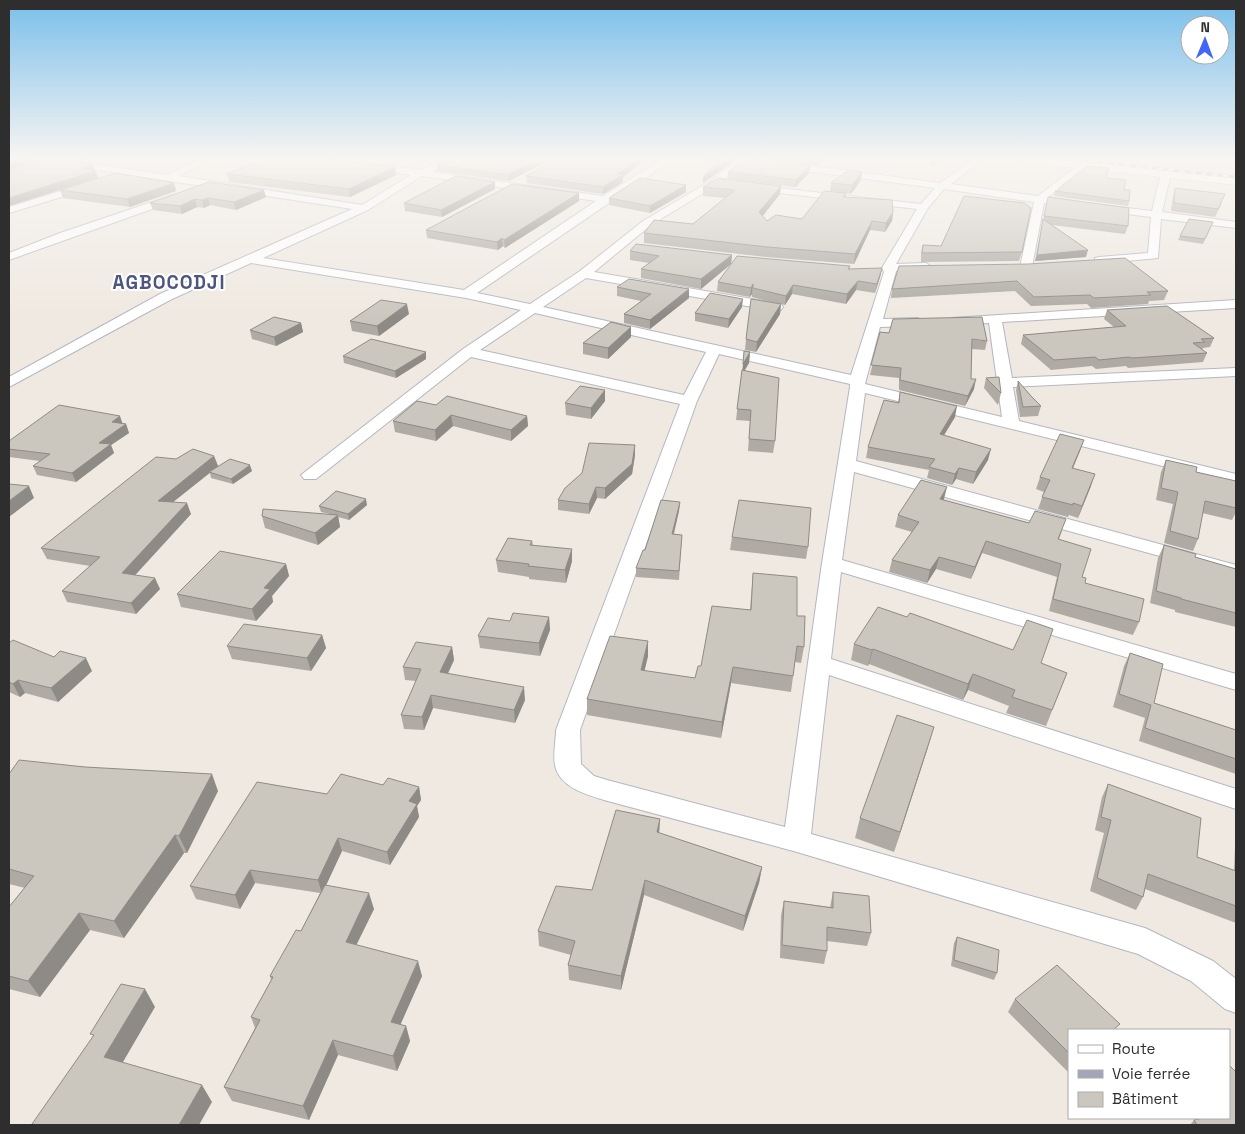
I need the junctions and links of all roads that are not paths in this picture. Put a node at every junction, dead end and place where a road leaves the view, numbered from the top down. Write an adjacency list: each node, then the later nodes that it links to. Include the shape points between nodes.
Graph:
1 (136, 211): 13 (street)
2 (357, 211): 14 (street)
3 (586, 211): 20 (street)
4 (667, 211): 11 (street)
5 (922, 211): 18 (street)
6 (1038, 211): 16 (street)
7 (1126, 211): 9 (street)
8 (1157, 211): 9 (street)
9 (1156, 215): 10 (street); 15 (street, via 1154,256)
10 (1236, 225)
11 (618, 245): 12 (street); 19 (street)
12 (636, 246)
13 (9, 257)
14 (249, 259): 20 (street); 29 (street, via 165,297)
15 (1085, 262)
16 (1026, 266)
17 (937, 267): 18 (street)
18 (886, 270): 25 (street)
19 (584, 274): 22 (street); 23 (street)
20 (466, 294): 23 (street)
21 (1236, 304): 24 (street)
22 (779, 308)
23 (532, 309): 26 (street); 27 (street)
24 (995, 320): 25 (street); 30 (street)
25 (875, 323): 31 (street)
26 (714, 349): 31 (street); 32 (street)
27 (468, 352): 32 (street); 35 (street)
28 (1236, 372): 30 (street)
29 (9, 383)
30 (1005, 383): 33 (street)
31 (858, 384): 33 (street); 34 (street)
32 (689, 402): 42 (street, via 568,730 568,768 585,783 604,790)
33 (1011, 423): 36 (street)
34 (846, 464): 37 (street); 38 (street)
35 (310, 475)
36 (1236, 479)
37 (832, 563): 39 (street); 40 (street)
38 (1236, 570)
39 (819, 663): 41 (street); 42 (street)
40 (1236, 682)
41 (1236, 799)
42 (797, 841): 43 (street, via 1145,942 1202,971)
43 (1236, 998)

